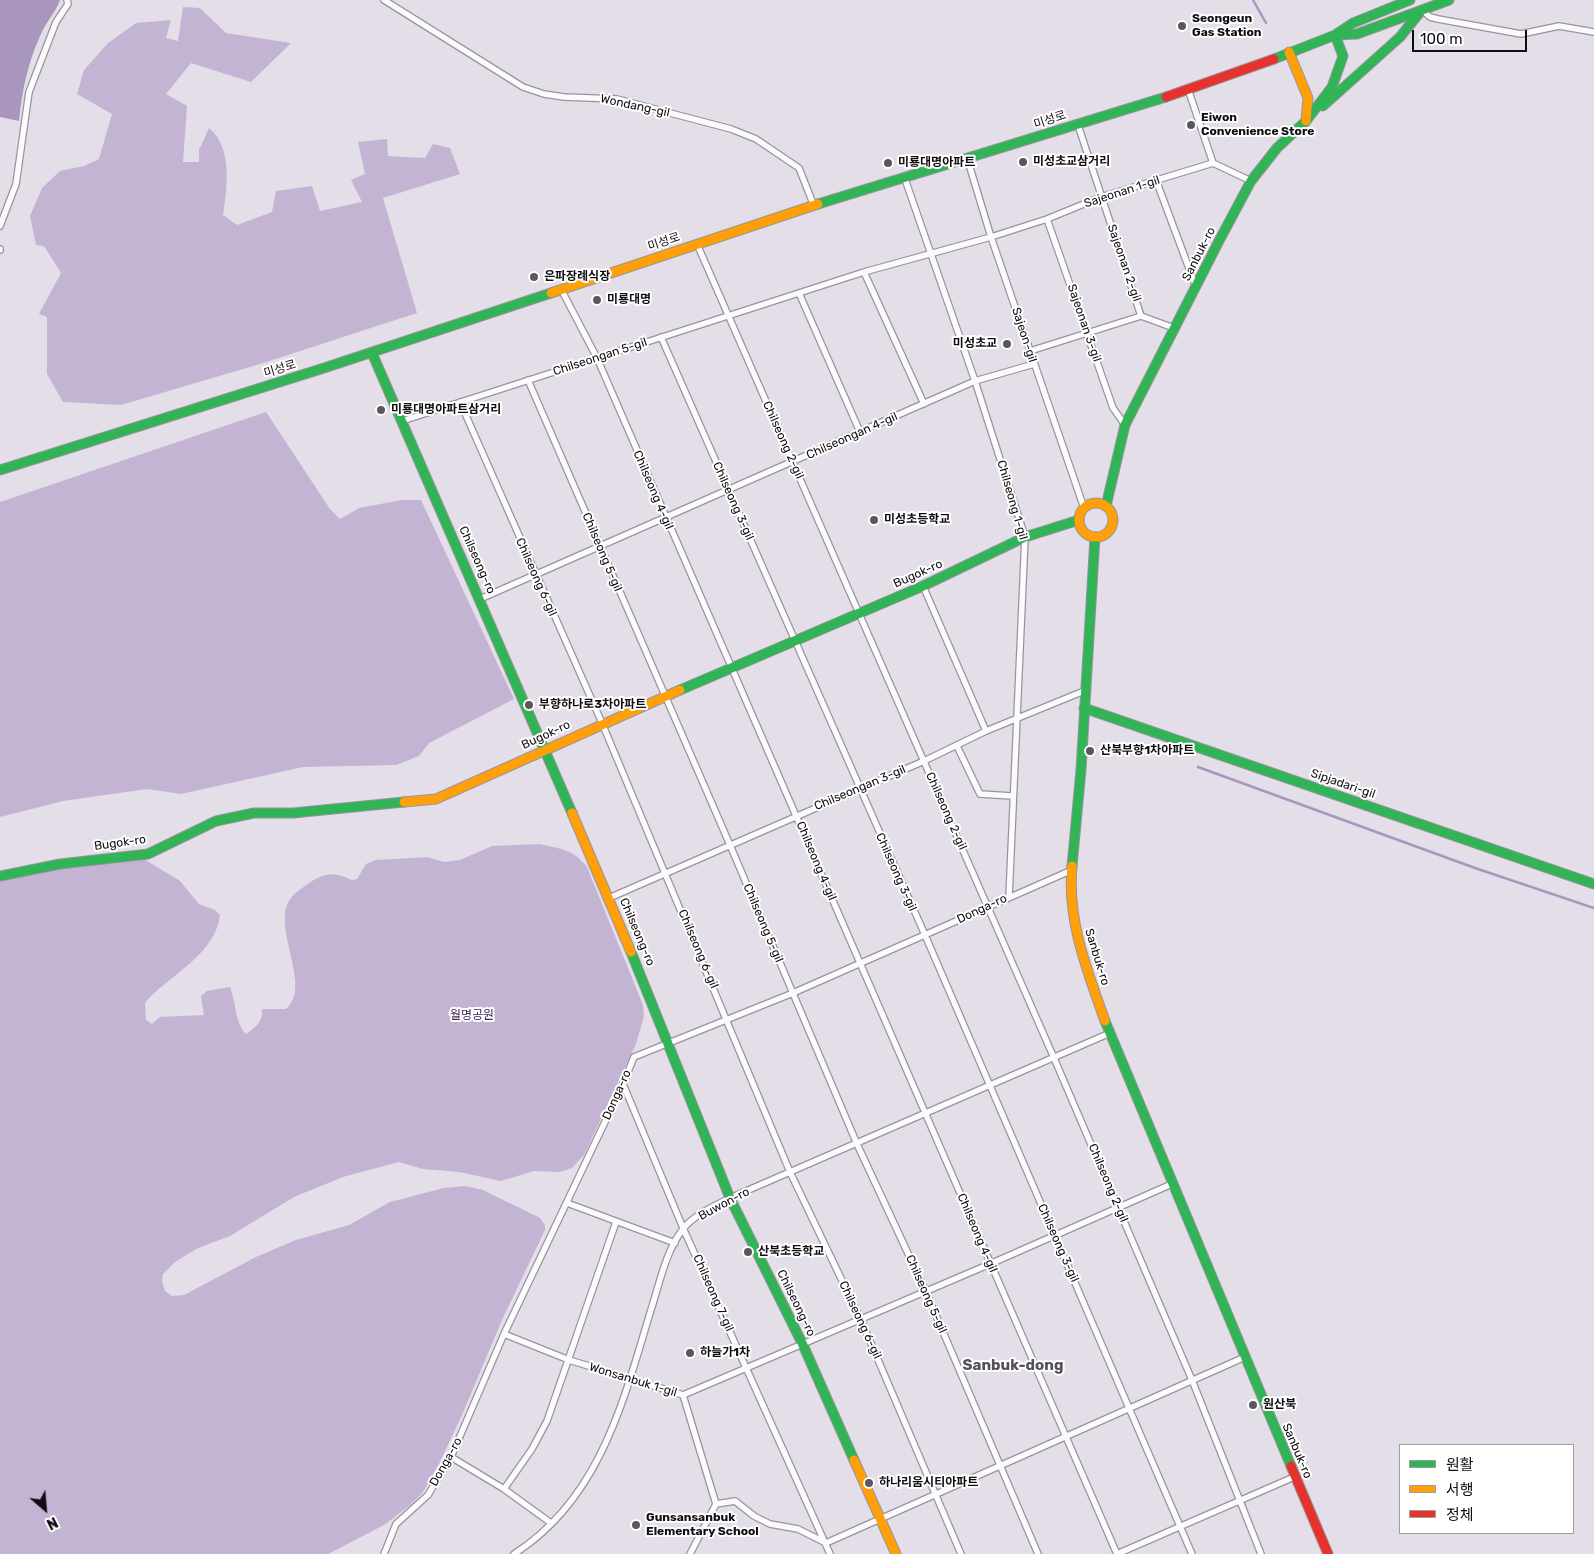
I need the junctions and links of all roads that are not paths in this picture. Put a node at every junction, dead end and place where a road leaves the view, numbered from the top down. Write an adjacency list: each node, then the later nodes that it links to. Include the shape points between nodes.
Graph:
1 (67, 0): 20 (street, via 29,92 16,184)
2 (384, 0): 18 (street, Wondang-gil, via 524,87 564,97 617,99 731,128 756,139 799,168)
3 (1410, 0): 7 (street, 미성로, via 1353,23)
4 (1449, 0): 5 (street, 미성로)
5 (1422, 10): 6 (street, via 1438,19 1521,34 1559,26); 7 (street, 미성로, via 1358,34); 10 (street, via 1400,37)
6 (1594, 32)
7 (1335, 35): 8 (street, 미성로); 10 (street, Sanbuk-ro, via 1342,56 1339,72 1332,87)
8 (1289, 52): 9 (street, 미성로); 10 (street, via 1308,98)
9 (1188, 89): 11 (street, 미성로); 13 (street)
10 (1306, 121): 16 (street, Sanbuk-ro)
11 (1078, 125): 12 (street, 미성로); 17 (street, Sajeonan 2-gil)
12 (968, 160): 14 (street, 미성로); 21 (street, Sajeon-gil)
13 (1213, 163): 15 (street, Sajeonan 1-gil); 16 (street)
14 (905, 180): 18 (street, 미성로); 23 (street, Chilseong 1-gil)
15 (1156, 180): 17 (street, Sajeonan 1-gil); 25 (street)
16 (1251, 181): 25 (street, Sanbuk-ro)
17 (1102, 197): 19 (street, Sajeonan 1-gil); 29 (street, Sajeonan 2-gil)
18 (814, 206): 22 (street, 미성로)
19 (1047, 219): 21 (street, Sajeonan 1-gil); 31 (street, Sajeonan 3-gil)
20 (0, 226)
21 (991, 237): 23 (street, Sajeonan 1-gil); 33 (street, Sajeon-gil)
22 (697, 244): 26 (street, 미성로); 28 (street, Chilseong 2-gil)
23 (930, 255): 24 (street, Chilseongan 5-gil); 38 (street, Chilseong 1-gil)
24 (864, 272): 27 (street, Chilseongan 5-gil); 40 (street)
25 (1196, 287): 30 (street, Sanbuk-ro)
26 (561, 289): 34 (street, 미성로); 35 (street, Chilseong 4-gil)
27 (799, 293): 28 (street, Chilseongan 5-gil); 43 (street)
28 (728, 316): 32 (street, Chilseongan 5-gil); 44 (street, Chilseong 2-gil)
29 (1141, 316): 30 (street); 31 (street)
30 (1174, 328): 42 (street, Sanbuk-ro)
31 (1088, 333): 33 (street); 42 (street, Sajeonan 3-gil, via 1112,408)
32 (661, 337): 35 (street, Chilseongan 5-gil); 46 (street, Chilseong 3-gil)
33 (1030, 351): 36 (street, Sajeon-gil)
34 (372, 353): 41 (street, Chilseong-ro); 45 (street, 미성로)
35 (596, 358): 37 (street, Chilseongan 5-gil); 49 (street, Chilseong 4-gil)
36 (1034, 364): 38 (street, Chilseongan 4-gil); 48 (street, Sajeon-gil)
37 (528, 380): 39 (street, Chilseongan 5-gil); 53 (street, Chilseong 5-gil)
38 (975, 381): 40 (street, Chilseongan 4-gil); 52 (street, Chilseong 1-gil)
39 (460, 402): 41 (street, Chilseongan 5-gil); 54 (street, Chilseong 6-gil)
40 (924, 404): 43 (street, Chilseongan 4-gil)
41 (402, 421): 56 (street, Chilseong-ro)
42 (1125, 424): 47 (street, Sanbuk-ro)
43 (860, 432): 44 (street, Chilseongan 4-gil)
44 (793, 462): 46 (street, Chilseongan 4-gil); 57 (street, Chilseong 2-gil)
45 (0, 470)
46 (729, 490): 49 (street, Chilseongan 4-gil); 58 (street, Chilseong 3-gil)
47 (1106, 506): 48 (street, via 1097,503); 51 (street, via 1111,512 1112,523 1107,532)
48 (1084, 508): 50 (street)
49 (665, 518): 53 (street, Chilseongan 4-gil); 59 (street, Chilseong 4-gil)
50 (1079, 520): 51 (street, via 1083,531); 52 (street, Bugok-ro)
51 (1095, 537): 60 (street, Sanbuk-ro)
52 (1025, 538): 55 (street, Bugok-ro); 63 (street, Chilseong 1-gil)
53 (600, 546): 54 (street, Chilseongan 4-gil); 61 (street, Chilseong 5-gil)
54 (535, 575): 56 (street, Chilseongan 4-gil); 64 (street, Chilseong 6-gil)
55 (923, 586): 57 (street, Bugok-ro); 65 (street)
56 (480, 599): 67 (street, Chilseong-ro)
57 (859, 613): 58 (street, Bugok-ro); 68 (street, Chilseong 2-gil)
58 (795, 640): 59 (street, Bugok-ro); 69 (street, Chilseong 3-gil)
59 (730, 669): 61 (street, Bugok-ro); 71 (street, Chilseong 4-gil)
60 (1084, 691): 62 (street, Sanbuk-ro); 63 (street, Chilseongan 3-gil)
61 (664, 697): 64 (street, Bugok-ro); 72 (street, Chilseong 5-gil)
62 (1084, 708): 73 (street, Sanbuk-ro); 76 (street, Sipjadari-gil)
63 (1018, 717): 65 (street, Chilseongan 3-gil); 70 (street, Chilseong 1-gil)
64 (602, 723): 67 (street, Bugok-ro); 74 (street, Chilseong 6-gil)
65 (986, 731): 66 (street, Chilseongan 3-gil)
66 (957, 746): 68 (street, Chilseongan 3-gil); 70 (street, via 980,794)
67 (546, 749): 75 (street, Bugok-ro, via 436,799 293,813 254,813 216,821 148,854 60,864); 78 (street, Chilseong-ro)
68 (924, 761): 69 (street, Chilseongan 3-gil); 79 (street, Chilseong 2-gil)
69 (859, 789): 71 (street, Chilseongan 3-gil); 80 (street, Chilseong 3-gil)
70 (1012, 796): 77 (street, Chilseong 1-gil)
71 (796, 816): 72 (street, Chilseongan 3-gil); 81 (street, Chilseong 4-gil)
72 (730, 845): 74 (street, Chilseongan 3-gil); 82 (street, Chilseong 5-gil)
73 (1072, 870): 77 (street, Donga-ro); 84 (street, Sanbuk-ro, via 1075,931)
74 (666, 873): 78 (street, Chilseongan 3-gil); 83 (street, Chilseong 6-gil)
75 (0, 876)
76 (1594, 884)
77 (1009, 896): 79 (street, Donga-ro)
78 (609, 898): 85 (street, Chilseong-ro)
79 (988, 907): 80 (street, Donga-ro); 86 (street, Chilseong 2-gil)
80 (925, 935): 81 (street, Donga-ro); 88 (street, Chilseong 3-gil)
81 (858, 963): 82 (street, Donga-ro); 89 (street, Chilseong 4-gil)
82 (793, 994): 83 (street, Donga-ro); 90 (street, Chilseong 5-gil)
83 (728, 1020): 85 (street, Donga-ro); 91 (street, Chilseong 6-gil)
84 (1110, 1032): 86 (street, Buwon-ro); 92 (street, Sanbuk-ro)
85 (669, 1042): 87 (street, Donga-ro, via 634,1057); 93 (street, Chilseong-ro)
86 (1054, 1058): 88 (street, Buwon-ro); 95 (street, Chilseong 2-gil)
87 (623, 1084): 94 (street, Donga-ro); 97 (street, Chilseong 7-gil)
88 (988, 1086): 89 (street, Buwon-ro); 98 (street, Chilseong 3-gil)
89 (925, 1114): 90 (street, Buwon-ro); 100 (street, Chilseong 4-gil)
90 (856, 1144): 91 (street, Buwon-ro); 101 (street, Chilseong 5-gil)
91 (790, 1172): 93 (street, Buwon-ro); 102 (street, Chilseong 6-gil)
92 (1174, 1183): 95 (street, Wonsanbuk 1-gil); 105 (street, Sanbuk-ro)
93 (730, 1198): 97 (street, Buwon-ro); 104 (street, Chilseong-ro)
94 (567, 1202): 96 (street); 103 (street, Donga-ro)
95 (1119, 1208): 98 (street, Wonsanbuk 1-gil); 109 (street, Chilseong 2-gil)
96 (616, 1222): 99 (street); 106 (street)
97 (683, 1228): 99 (street, Buwon-ro); 107 (street, Chilseong 7-gil)
98 (1055, 1236): 100 (street, Wonsanbuk 1-gil); 111 (street, Chilseong 3-gil)
99 (675, 1243): 108 (street, Buwon-ro, via 666,1261)
100 (990, 1264): 101 (street, Wonsanbuk 1-gil); 112 (street, Chilseong 4-gil)
101 (926, 1292): 102 (street, Wonsanbuk 1-gil); 114 (street, Chilseong 5-gil)
102 (861, 1320): 104 (street, Wonsanbuk 1-gil); 117 (street, Chilseong 6-gil)
103 (504, 1334): 106 (street, Wonsanbuk 1-gil); 113 (street, Donga-ro)
104 (803, 1345): 107 (street, Wonsanbuk 1-gil); 120 (street, Chilseong-ro)
105 (1244, 1356): 109 (street); 115 (street, Sanbuk-ro)
106 (569, 1360): 108 (street, Wonsanbuk 1-gil); 116 (street, via 547,1421)
107 (748, 1369): 110 (street, Wonsanbuk 1-gil); 123 (street, Chilseong 7-gil)
108 (631, 1378): 110 (street, Wonsanbuk 1-gil); 121 (street, Buwon-ro, via 613,1430 592,1474 574,1501)
109 (1192, 1380): 111 (street); 118 (street, Chilseong 2-gil)
110 (683, 1395): 119 (street)
111 (1129, 1407): 112 (street); 122 (street, Chilseong 3-gil)
112 (1064, 1437): 114 (street); 131 (street, Chilseong 4-gil)
113 (451, 1457): 116 (street); 124 (street, Donga-ro, via 428,1495 396,1524)
114 (1000, 1466): 117 (street); 130 (street, Chilseong 5-gil)
115 (1294, 1477): 118 (street); 134 (street, Sanbuk-ro)
116 (504, 1489): 121 (street)
117 (937, 1494): 120 (street); 129 (street, Chilseong 6-gil)
118 (1238, 1500): 122 (street); 133 (street, Chilseong 2-gil)
119 (716, 1504): 123 (street, via 735,1501 770,1524 798,1530); 126 (street)
120 (880, 1519): 123 (street); 128 (street, Chilseong-ro)
121 (551, 1523): 125 (street, Buwon-ro, via 530,1544)
122 (1180, 1526): 131 (street); 132 (street, Chilseong 3-gil)
123 (826, 1543): 127 (street, Chilseong 7-gil)
124 (384, 1554)
125 (514, 1554)
126 (690, 1554)
127 (830, 1554)
128 (896, 1554)
129 (961, 1554)
130 (1038, 1554)
131 (1116, 1554)
132 (1192, 1554)
133 (1261, 1554)
134 (1328, 1554)

